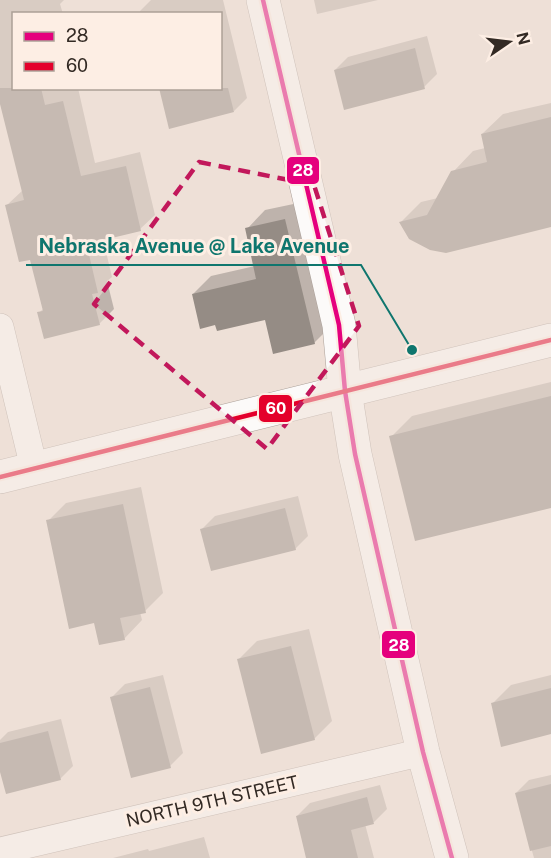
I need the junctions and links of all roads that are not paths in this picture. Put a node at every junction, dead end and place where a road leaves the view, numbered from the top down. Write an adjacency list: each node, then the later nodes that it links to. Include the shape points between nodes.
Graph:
1 (263, 0): 4 (street, via 339,326)
2 (0, 327): 5 (street)
3 (551, 340): 4 (street)
4 (345, 391): 5 (street); 7 (street, via 355,454)
5 (34, 468): 6 (street)
6 (0, 477)
7 (423, 752): 8 (street, NORTH 9TH STREET); 9 (street)
8 (0, 851)
9 (452, 858)

